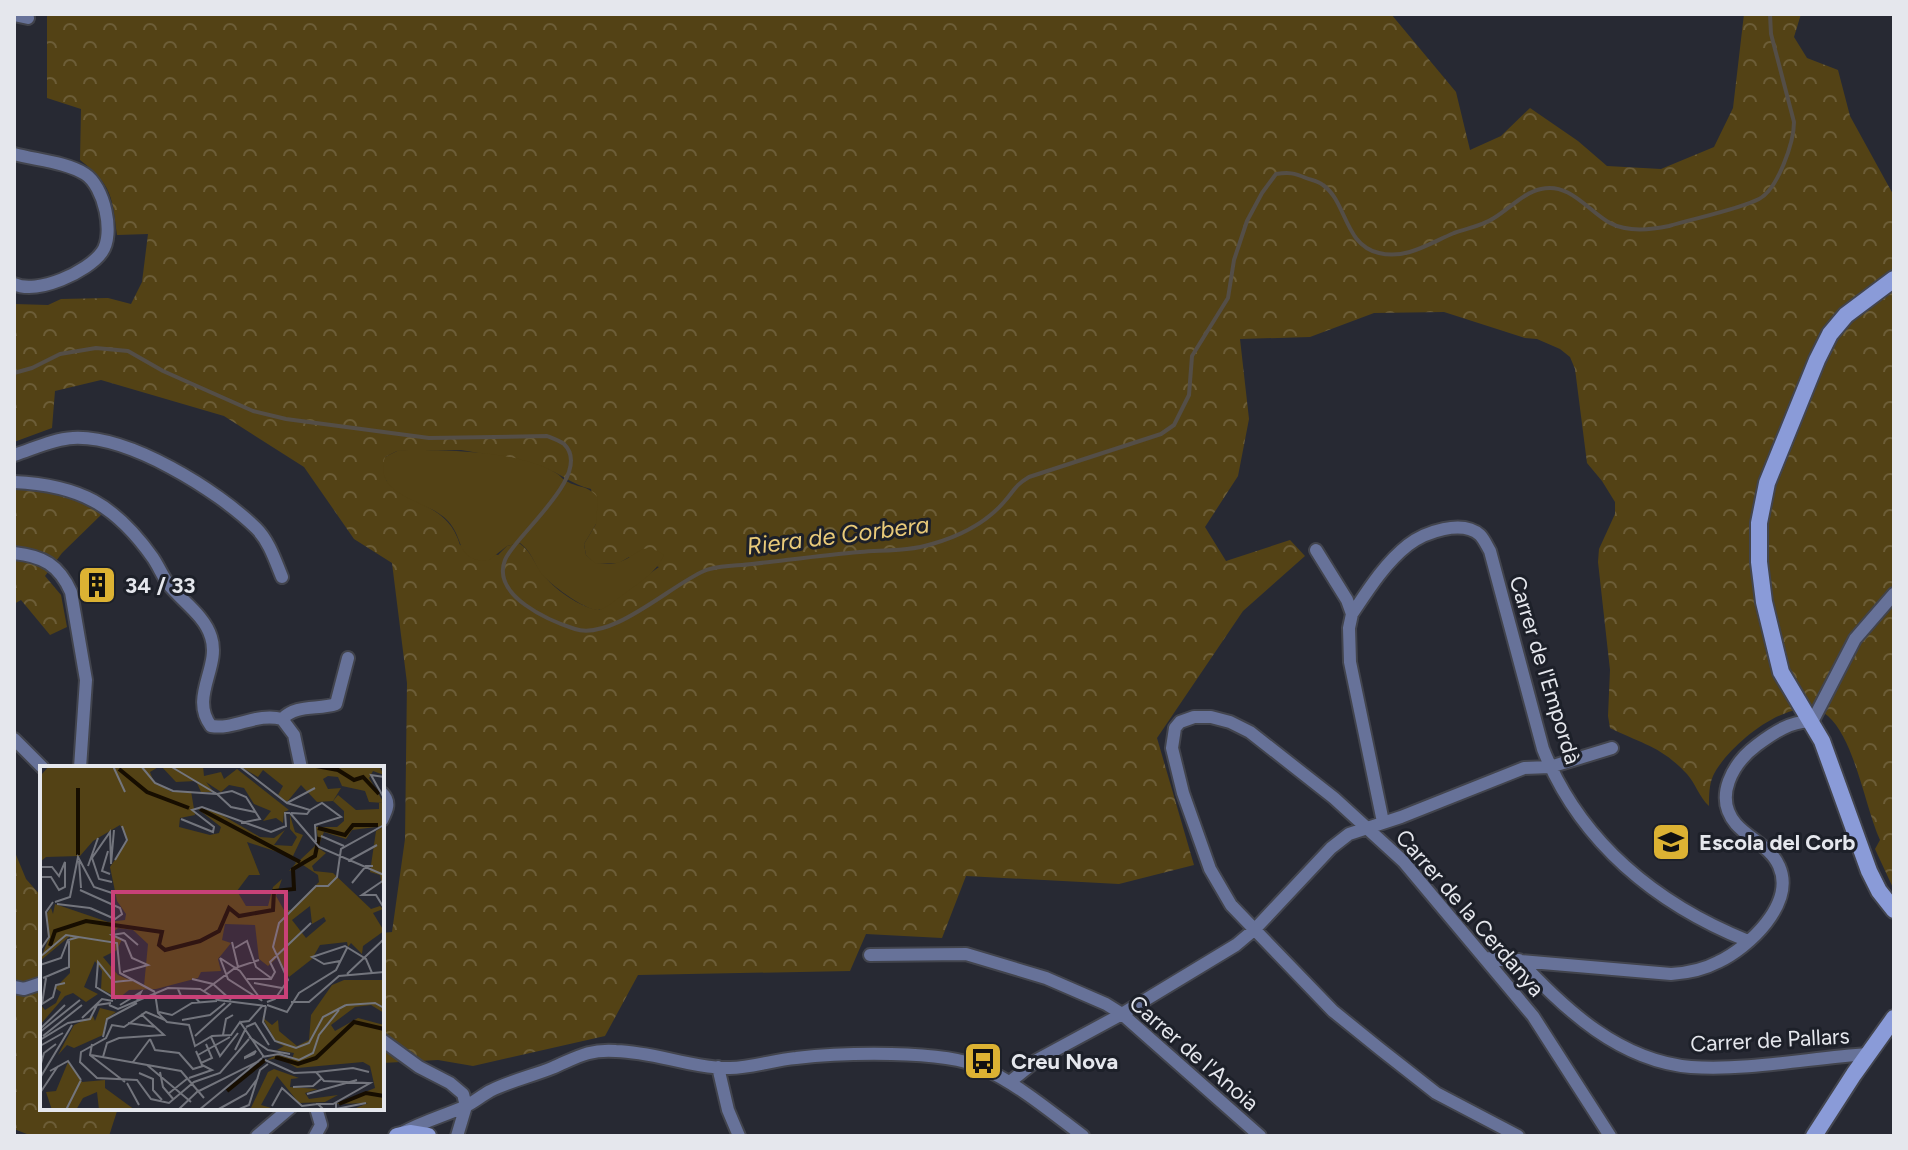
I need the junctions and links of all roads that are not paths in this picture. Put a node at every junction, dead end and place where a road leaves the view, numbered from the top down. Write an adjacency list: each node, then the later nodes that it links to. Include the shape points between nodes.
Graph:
1 (14, 15): 2 (street)
2 (28, 18)
3 (14, 154): 5 (street, via 83,172 99,188 107,221 103,251 84,267 34,289)
4 (1894, 279): 15 (street, via 1830,334 1767,483 1759,523 1764,602 1781,672)
5 (14, 284)
6 (14, 455): 10 (street, via 72,438 112,443 151,457 258,530)
7 (14, 482): 14 (street, via 74,490 135,535 212,638 202,707 211,726 261,717)
8 (1316, 550): 12 (street)
9 (14, 553): 19 (street, via 52,563 71,592 86,680)
10 (282, 577)
11 (1894, 594): 15 (street, via 1855,639)
12 (1352, 614): 21 (street, Carrer de l'Empordà, via 1410,544 1448,528 1482,537); 24 (street, via 1350,662)
13 (348, 658): 14 (street, via 336,704)
14 (282, 719): 20 (street, via 294,735)
15 (1812, 722): 26 (street, via 1869,871); 28 (street, via 1794,723 1756,746 1728,781 1728,809 1736,825 1772,856 1783,878 1774,911)
16 (14, 739): 18 (street)
17 (1612, 748): 21 (street)
18 (41, 766)
19 (80, 766)
20 (301, 766)
21 (1550, 767): 24 (street, via 1524,768); 28 (street, Carrer de l'Empordà, via 1579,817 1621,864 1685,908)
22 (384, 795): 23 (street)
23 (384, 816)
24 (1383, 822): 25 (street)
25 (1367, 827): 27 (street, via 1331,848); 27 (street, Carrer de la Cerdanya, via 1250,732 1211,717 1180,722 1172,748 1193,824 1231,905); 30 (street, Carrer de la Cerdanya)
26 (1894, 910)
27 (1255, 929): 34 (street); 51 (street, via 1333,1011 1391,1058 1436,1093)
28 (1748, 941): 31 (street, via 1716,964 1671,974)
29 (870, 955): 34 (street, Carrer de l'Anoia, via 966,954 1046,978)
30 (1485, 958): 31 (street); 52 (street, Carrer de la Cerdanya, via 1533,1016)
31 (1519, 960): 37 (street, Carrer de Pallars, via 1583,1022 1655,1060 1715,1068)
32 (40, 984): 33 (street)
33 (14, 987)
34 (1122, 1014): 39 (street, via 1037,1060); 50 (street, Carrer de l'Anoia)
35 (1894, 1018): 37 (street)
36 (384, 1041): 40 (street, via 458,1089)
37 (1867, 1054): 53 (street)
38 (718, 1067): 39 (street, via 888,1054 969,1062); 40 (street, via 614,1050 587,1053); 48 (street)
39 (1010, 1082): 49 (street)
40 (466, 1106): 43 (street); 47 (street)
41 (288, 1110): 44 (street)
42 (317, 1110): 45 (street, via 321,1125)
43 (400, 1135): 46 (street)
44 (257, 1136)
45 (315, 1136)
46 (428, 1136)
47 (457, 1136)
48 (739, 1136)
49 (1083, 1136)
50 (1260, 1136)
51 (1518, 1136)
52 (1610, 1136)
53 (1814, 1136)

